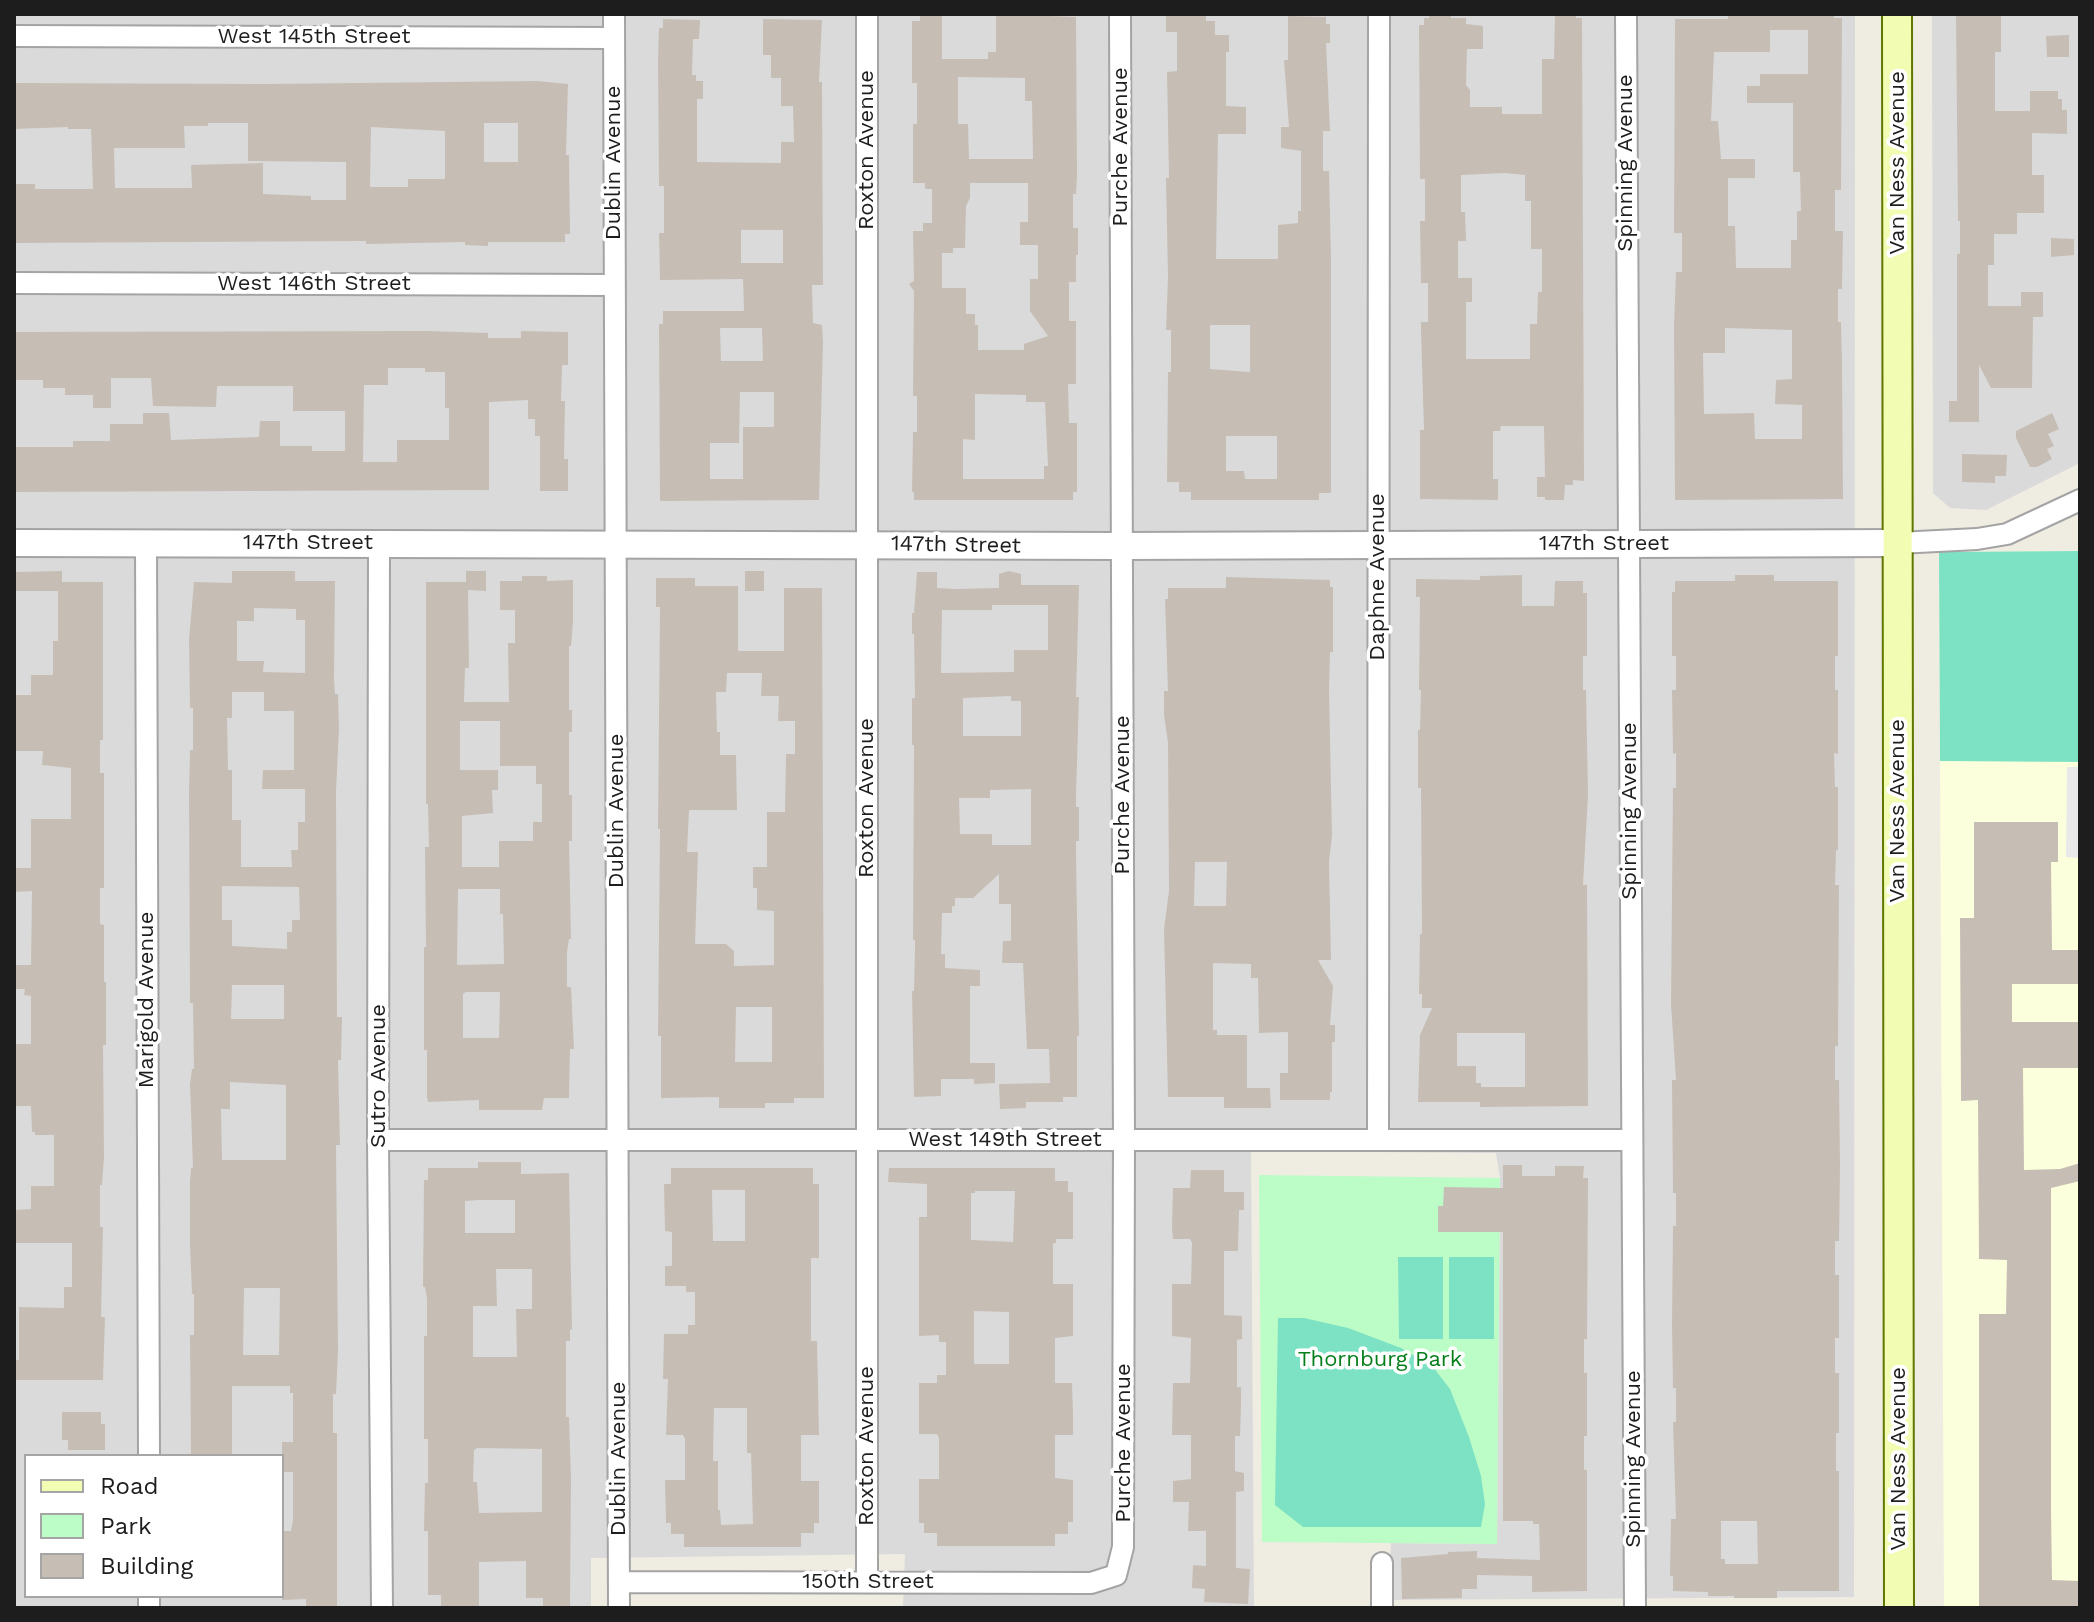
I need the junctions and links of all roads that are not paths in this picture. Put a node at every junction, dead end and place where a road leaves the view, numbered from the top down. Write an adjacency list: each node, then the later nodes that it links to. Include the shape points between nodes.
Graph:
1 (614, 14): 8 (street, Dublin Avenue)
2 (867, 14): 17 (street, Roxton Avenue)
3 (1120, 14): 20 (street, Purche Avenue)
4 (1379, 14): 18 (street, Daphne Avenue)
5 (1626, 14): 19 (street, Spinning Avenue)
6 (1897, 14): 14 (main road, Van Ness Avenue)
7 (14, 36): 8 (street, West 145th Street)
8 (614, 38): 10 (street, Dublin Avenue)
9 (14, 283): 10 (street, West 146th Street)
10 (615, 285): 16 (street, Dublin Avenue)
11 (2080, 500): 14 (street, via 2007,534)
12 (14, 543): 15 (street, 147th Street)
13 (379, 543): 15 (street, 147th Street); 16 (street, 147th Street); 21 (street, Sutro Avenue)
14 (1898, 543): 19 (street, 147th Street); 36 (main road, Van Ness Avenue)
15 (146, 544): 27 (street, Marigold Avenue)
16 (616, 544): 17 (street, 147th Street); 22 (street, Dublin Avenue)
17 (867, 544): 20 (street, 147th Street); 23 (street, Roxton Avenue)
18 (1378, 544): 19 (street, 147th Street); 20 (street, 147th Street); 25 (street, Daphne Avenue)
19 (1629, 545): 26 (street, Spinning Avenue)
20 (1122, 546): 24 (street, Purche Avenue)
21 (378, 1140): 22 (street, West 149th Street); 32 (street, Sutro Avenue)
22 (618, 1140): 23 (street, West 149th Street); 31 (street, Dublin Avenue)
23 (867, 1140): 24 (street, West 149th Street); 30 (street, Roxton Avenue)
24 (1124, 1140): 25 (street, West 149th Street); 29 (street, Purche Avenue, via 1123,1547)
25 (1378, 1140): 26 (street, West 149th Street)
26 (1632, 1140): 35 (street, Spinning Avenue)
27 (149, 1454)
28 (1382, 1563): 34 (street)
29 (1116, 1575): 30 (street, 150th Street, via 1091,1583)
30 (867, 1581): 31 (street, 150th Street)
31 (619, 1582): 33 (street, Dublin Avenue)
32 (382, 1608)
33 (619, 1608)
34 (1382, 1608)
35 (1635, 1608)
36 (1899, 1608)

